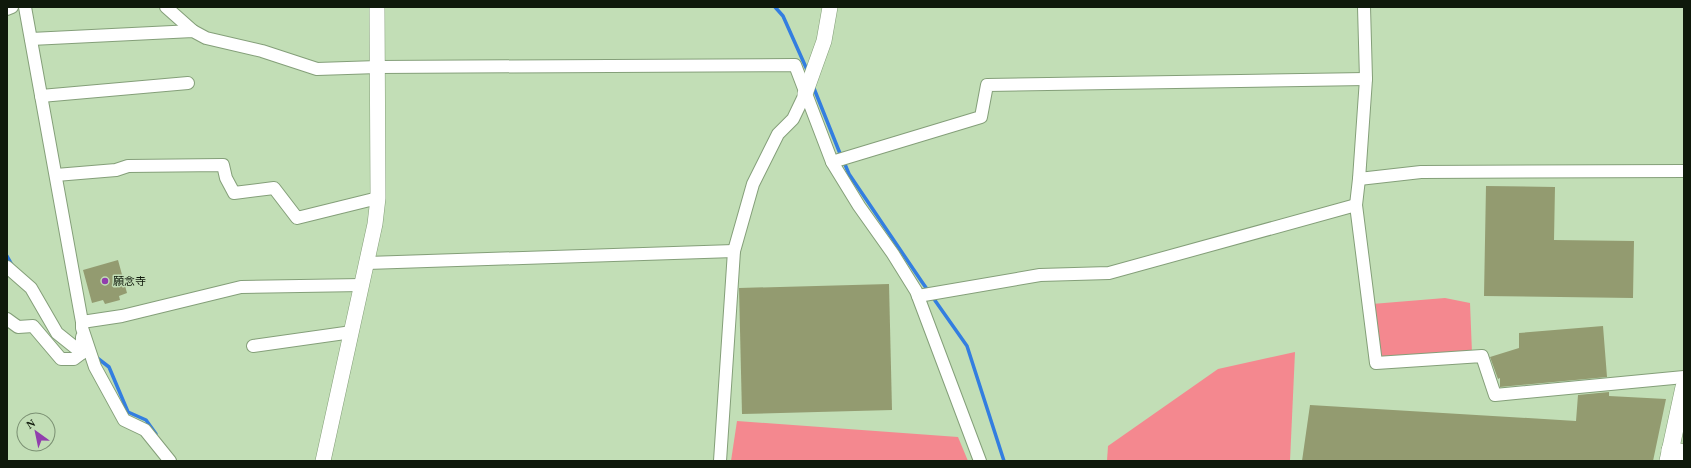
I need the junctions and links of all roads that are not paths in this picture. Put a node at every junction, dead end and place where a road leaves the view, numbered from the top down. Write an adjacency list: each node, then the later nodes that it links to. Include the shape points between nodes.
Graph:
1 (12, 7): 7 (street)
2 (25, 7): 9 (street)
3 (166, 7): 8 (street)
4 (377, 7): 10 (street)
5 (830, 7): 13 (street, via 824,41)
6 (1364, 7): 11 (street)
7 (7, 9)
8 (193, 31): 9 (street); 10 (street, via 206,38 262,51 317,69)
9 (30, 39): 14 (street)
10 (378, 67): 13 (street, via 795,66); 19 (street)
11 (1366, 79): 15 (street, via 987,85 981,118); 18 (street)
12 (188, 83): 14 (street)
13 (805, 94): 15 (street); 21 (street, via 793,118 778,134 754,184)
14 (41, 96): 17 (street)
15 (832, 162): 25 (street)
16 (1684, 171): 18 (street, via 1421,172)
17 (56, 175): 19 (street, via 116,170 128,166 223,165 234,193 274,188 297,218); 27 (street)
18 (1359, 179): 20 (street)
19 (378, 198): 22 (street)
20 (1356, 205): 25 (street, via 1109,273 1040,275); 31 (street, via 1376,363 1482,356 1495,395)
21 (734, 251): 22 (street); 36 (street)
22 (367, 263): 24 (street)
23 (7, 268): 30 (street, via 32,288 57,333)
24 (362, 285): 27 (street, via 241,287); 28 (street)
25 (918, 296): 37 (street)
26 (7, 319): 30 (street, via 18,328 33,326 61,359 74,359)
27 (82, 325): 30 (street); 34 (street, via 96,367 124,420 145,430)
28 (352, 332): 29 (street); 35 (street)
29 (253, 346)
30 (82, 353)
31 (1684, 377)
32 (1684, 386): 33 (main road)
33 (1674, 455)
34 (170, 461)
35 (323, 461)
36 (720, 461)
37 (980, 461)

